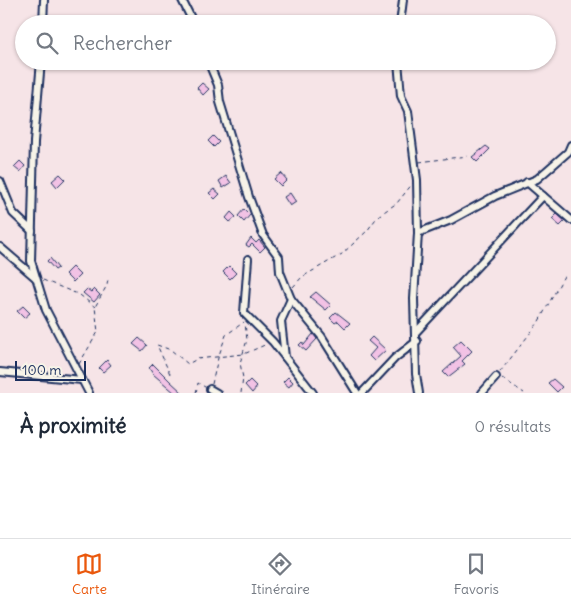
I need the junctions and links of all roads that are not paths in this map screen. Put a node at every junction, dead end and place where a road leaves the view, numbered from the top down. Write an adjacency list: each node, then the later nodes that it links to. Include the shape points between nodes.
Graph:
1 (44, 0): 4 (street)
2 (182, 0): 5 (street)
3 (403, 0): 6 (street)
4 (43, 15)
5 (190, 15)
6 (401, 15)
7 (40, 70): 15 (street, via 34,142)
8 (212, 70): 20 (street, via 249,197 263,235 280,257 280,272)
9 (399, 70): 16 (street, via 401,96 408,111 416,162)
10 (571, 145): 12 (street, via 568,152 537,179)
11 (0, 181): 15 (street, via 13,214)
12 (527, 182): 13 (street); 16 (street, via 452,220)
13 (543, 196): 14 (street); 21 (street)
14 (571, 220)
15 (32, 231): 19 (street, via 32,261)
16 (418, 233): 21 (street, via 414,299)
17 (0, 247): 19 (street)
18 (248, 259): 23 (street, via 244,312)
19 (37, 279): 26 (street, via 46,310)
20 (290, 295): 23 (street, via 281,321); 29 (street, via 322,337)
21 (416, 332): 22 (street)
22 (417, 342): 30 (street, via 395,358); 31 (street)
23 (286, 358): 28 (street)
24 (0, 372): 26 (street)
25 (496, 377): 32 (street)
26 (82, 380): 27 (street)
27 (89, 393)
28 (313, 393)
29 (357, 393)
30 (362, 393)
31 (419, 393)
32 (482, 393)

